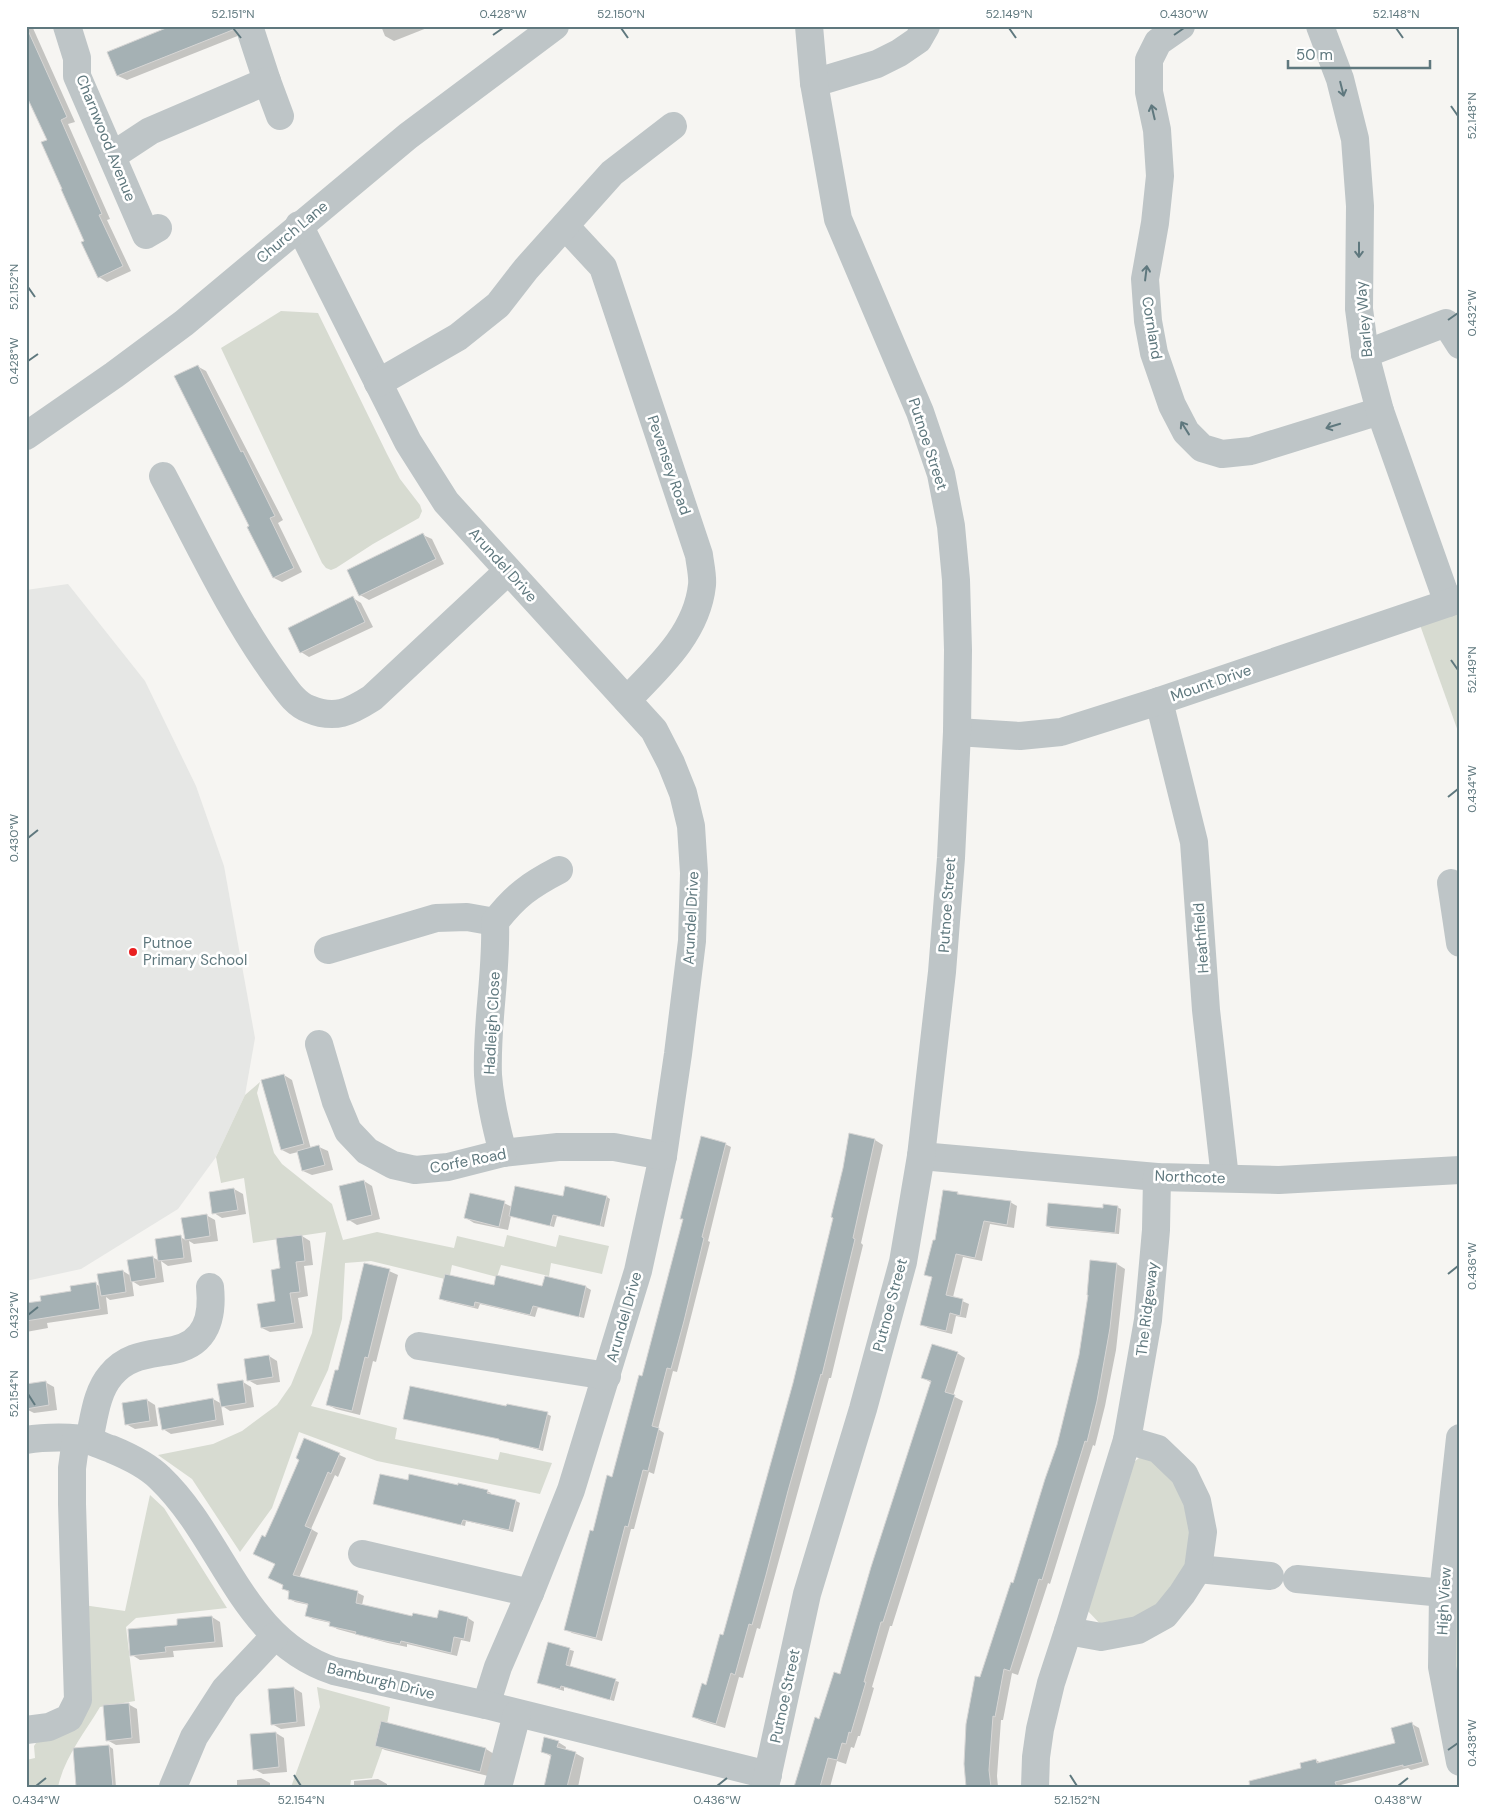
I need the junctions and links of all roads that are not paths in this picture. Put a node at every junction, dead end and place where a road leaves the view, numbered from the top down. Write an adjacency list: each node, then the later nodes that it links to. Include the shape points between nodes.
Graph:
1 (67, 26): 13 (street, Charnwood Avenue, via 77,58 77,76)
2 (555, 26): 14 (street, Church Lane, via 408,136)
3 (809, 26): 10 (street, Putnoe Street)
4 (926, 26): 10 (street, via 918,40 899,53 877,64)
5 (1181, 26): 8 (street, Cornland)
6 (1320, 26): 18 (street, Barley Way, one-way to 18, via 1340,79 1354,140 1360,206 1360,309)
7 (250, 29): 9 (street)
8 (1152, 34): 20 (street, Cornland, one-way to 8, via 1251,451 1222,454 1202,448 1186,432 1172,405 1154,353 1147,304 1145,279 1160,176 1158,130 1149,92 1148,60)
9 (267, 81): 11 (street); 13 (street, via 150,131)
10 (814, 83): 27 (street, Putnoe Street, via 838,219 920,412 941,474 951,526 956,580)
11 (280, 116)
12 (673, 126): 15 (street, via 612,173)
13 (112, 156): 16 (street, Charnwood Avenue, via 146,235)
14 (299, 225): 19 (street, Arundel Drive); 21 (street, Church Lane, via 184,323)
15 (565, 226): 19 (street, via 498,305 458,337); 25 (street, Pevensey Road, via 603,268 699,555 702,584 696,614 659,667)
16 (158, 228)
17 (1460, 346): 18 (street, via 1446,323)
18 (1365, 354): 20 (street, Barley Way)
19 (378, 383): 23 (street, Arundel Drive, via 408,442 446,502)
20 (1380, 412): 24 (street, Barley Way)
21 (26, 436)
22 (163, 476): 23 (street, via 238,618 291,695 308,709 330,715 351,711 372,698)
23 (508, 571): 25 (street, Arundel Drive)
24 (1454, 601): 26 (street, Mount Drive)
25 (627, 700): 35 (street, Arundel Drive, via 654,730 671,763 691,826 694,873 692,940)
26 (1159, 701): 27 (street, Mount Drive, via 1060,732 1020,736); 39 (street, Heathfield, via 1194,842 1206,1010)
27 (956, 732): 36 (street, Putnoe Street, via 942,972)
28 (559, 870): 30 (street, via 536,882 510,902)
29 (1451, 883): 31 (street)
30 (495, 922): 32 (street, via 467,917 436,918); 34 (street, Hadleigh Close, via 488,1075 493,1116)
31 (1460, 943)
32 (328, 950)
33 (319, 1044): 34 (street, Corfe Road, via 348,1131 366,1151 393,1165 415,1170)
34 (503, 1153): 35 (street, Corfe Road, via 558,1147 614,1147)
35 (663, 1156): 42 (street, Arundel Drive, via 638,1271)
36 (921, 1156): 38 (street, Northcote); 59 (street, Putnoe Street, via 903,1262 807,1594)
37 (1460, 1170): 39 (street, Northcote, via 1279,1180)
38 (1157, 1177): 39 (street, Northcote); 46 (street, The Ridgeway, via 1148,1320)
39 (1224, 1178)
40 (210, 1287): 45 (street, via 212,1305 208,1324 194,1341 176,1350 146,1354 124,1363 110,1375 98,1397)
41 (420, 1346): 42 (street)
42 (607, 1376): 51 (street, Arundel Drive, via 571,1490)
43 (1460, 1438): 52 (street, High View)
44 (26, 1440): 45 (street, Bamburgh Drive)
45 (83, 1440): 54 (street, Bamburgh Drive, via 131,1457 159,1476 183,1502 254,1614); 57 (street, via 72,1468 78,1700 69,1718 49,1727)
46 (1127, 1440): 48 (street, via 1158,1449 1184,1474 1197,1501 1203,1532); 53 (street, The Ridgeway)
47 (362, 1554): 51 (street)
48 (1198, 1569): 49 (street); 53 (street, via 1164,1615 1138,1630 1101,1637)
49 (1270, 1576)
50 (1297, 1579): 52 (street)
51 (530, 1593): 55 (street, Arundel Drive, via 498,1667)
52 (1443, 1593): 58 (street, High View, via 1442,1668)
53 (1068, 1631): 62 (street, The Ridgeway, via 1040,1729)
54 (275, 1636): 55 (street, Bamburgh Drive, via 309,1661 334,1671); 60 (street, via 225,1689 194,1737)
55 (486, 1706): 56 (street, Bamburgh Drive)
56 (517, 1714): 59 (street, Bamburgh Drive); 61 (street)
57 (26, 1730)
58 (1460, 1762)
59 (766, 1781)
60 (173, 1787)
61 (498, 1787)
62 (1035, 1787)

